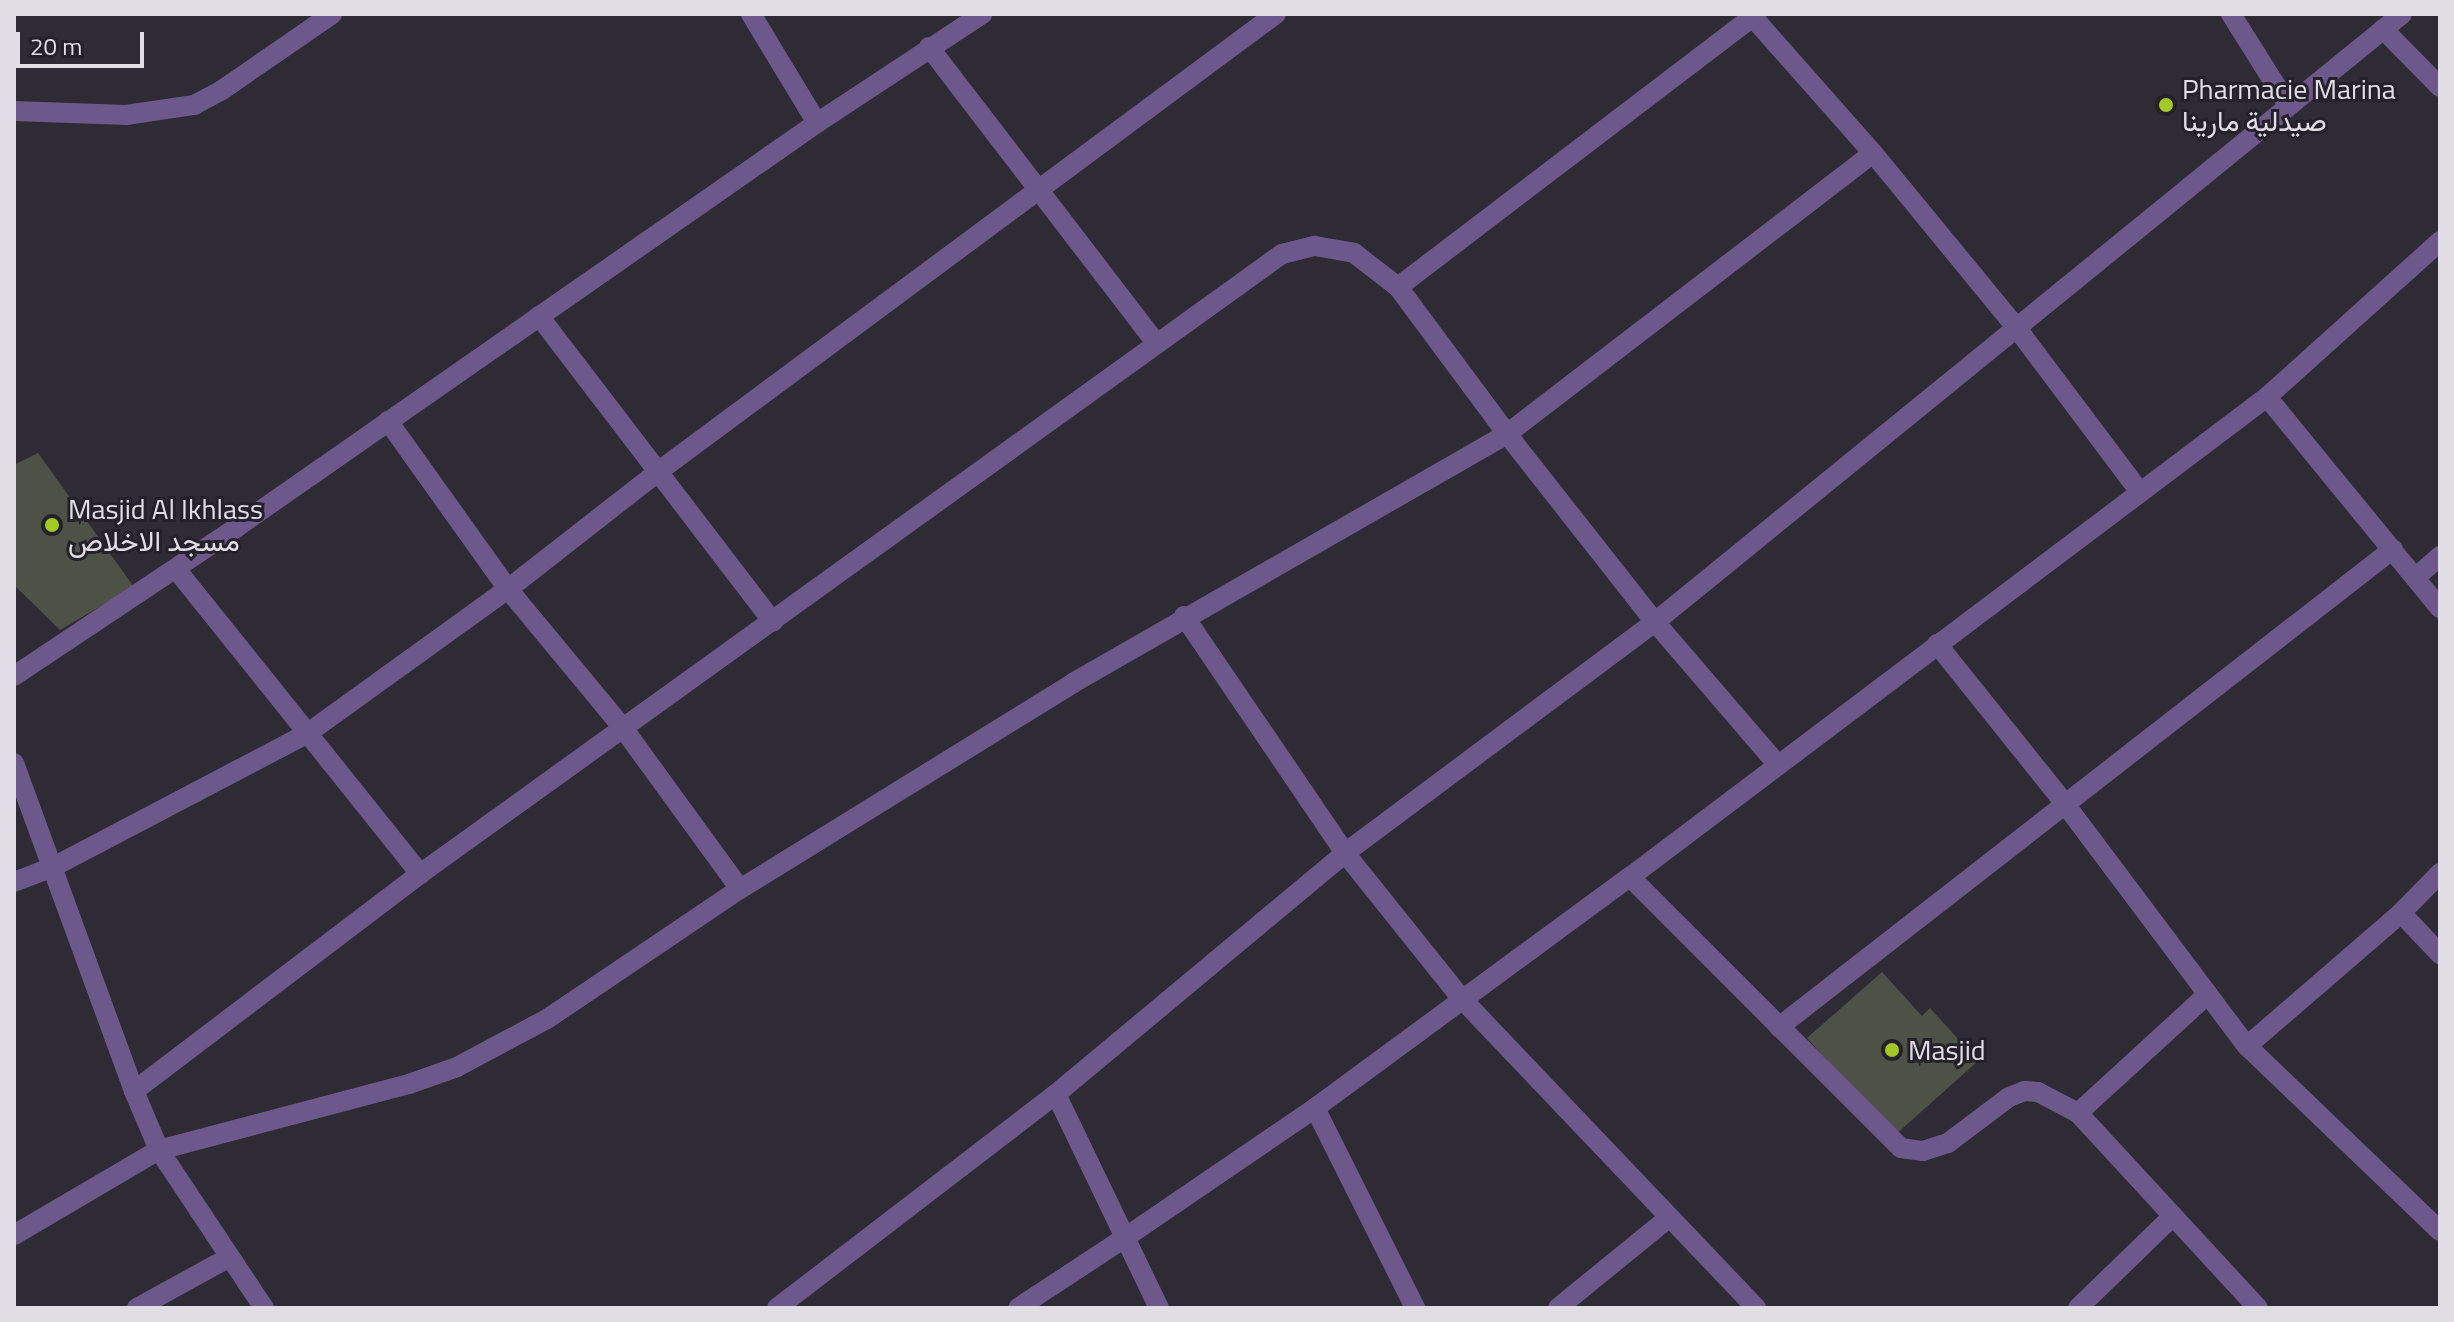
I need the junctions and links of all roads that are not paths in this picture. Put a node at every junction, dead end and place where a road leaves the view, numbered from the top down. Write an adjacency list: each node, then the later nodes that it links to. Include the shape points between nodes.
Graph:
1 (751, 14): 14 (street)
2 (982, 14): 8 (street)
3 (1276, 14): 16 (street)
4 (2231, 14): 12 (street)
5 (2402, 14): 9 (street)
6 (1753, 15): 15 (street); 18 (street)
7 (321, 17): 13 (street, via 194,105 126,115)
8 (949, 23): 10 (street)
9 (2383, 29): 11 (street); 12 (street)
10 (929, 47): 14 (street); 16 (street)
11 (2440, 87)
12 (2288, 105): 20 (street)
13 (14, 111)
14 (817, 123): 19 (street)
15 (1873, 153): 20 (street); 24 (street)
16 (1040, 192): 21 (street); 25 (street)
17 (2440, 241): 22 (street)
18 (1398, 287): 21 (street, via 1354,253 1315,246 1282,254); 24 (street)
19 (539, 316): 23 (street); 25 (street)
20 (2016, 327): 26 (street); 35 (street)
21 (1157, 344): 34 (street)
22 (2267, 397): 26 (street); 27 (street)
23 (388, 421): 29 (street); 31 (street)
24 (1507, 434): 33 (street); 35 (street)
25 (659, 471): 31 (street); 34 (street)
26 (2140, 492): 36 (street)
27 (2393, 549): 30 (street); 42 (street)
28 (2440, 556): 30 (street)
29 (176, 569): 37 (street); 39 (street)
30 (2416, 577): 32 (street)
31 (508, 589): 38 (street); 39 (street)
32 (2440, 608)
33 (1184, 616): 43 (street); 49 (street)
34 (773, 622): 38 (street)
35 (1655, 622): 41 (street); 43 (street)
36 (1937, 644): 41 (street); 42 (street)
37 (14, 676)
38 (623, 728): 46 (street); 49 (street)
39 (308, 733): 44 (street); 46 (street)
40 (14, 763): 44 (street)
41 (1777, 764): 47 (street)
42 (2065, 804): 52 (street); 54 (street)
43 (1345, 853): 53 (street); 57 (street)
44 (53, 867): 48 (street); 56 (street)
45 (2440, 873): 50 (street)
46 (420, 874): 56 (street)
47 (1630, 877): 53 (street); 54 (street)
48 (14, 882)
49 (740, 889): 60 (street, via 547,1019 457,1067)
50 (2401, 913): 51 (street); 55 (street)
51 (2440, 954)
52 (2208, 994): 55 (street); 59 (street)
53 (1461, 998): 58 (street); 62 (street)
54 (1779, 1027): 59 (street, via 1901,1148 1923,1151 1948,1143 2025,1091 2038,1092)
55 (2247, 1046): 63 (street)
56 (134, 1091): 60 (street)
57 (1056, 1094): 65 (street); 67 (street)
58 (1315, 1108): 65 (street); 73 (street)
59 (2078, 1113): 61 (street)
60 (159, 1150): 64 (street); 66 (street)
61 (2172, 1217): 76 (street); 77 (street)
62 (1667, 1219): 74 (street); 75 (street)
63 (2440, 1231)
64 (14, 1235)
65 (1126, 1237): 71 (street); 72 (street)
66 (228, 1258): 68 (street); 69 (street)
67 (806, 1299): 70 (street)
68 (137, 1308)
69 (264, 1308)
70 (777, 1308)
71 (1018, 1308)
72 (1159, 1308)
73 (1415, 1308)
74 (1558, 1308)
75 (1756, 1308)
76 (2078, 1308)
77 (2258, 1308)

